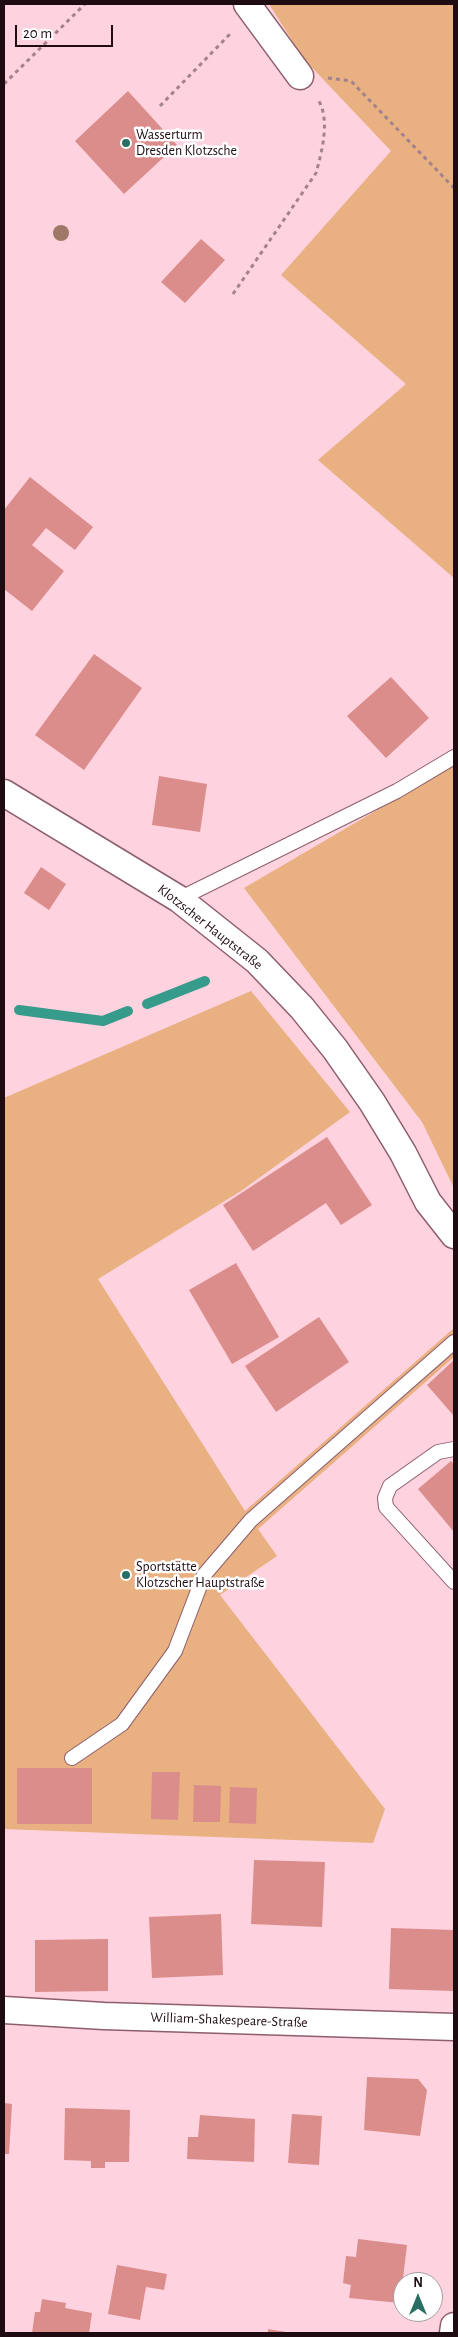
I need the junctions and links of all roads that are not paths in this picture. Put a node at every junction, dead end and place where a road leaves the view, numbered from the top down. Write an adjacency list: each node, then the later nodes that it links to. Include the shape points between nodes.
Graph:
1 (250, 7): 2 (street)
2 (300, 76)
3 (454, 756): 5 (lane, via 397,791)
4 (4, 793): 5 (street, Klotzscher Hauptstraße)
5 (179, 899): 6 (street, Klotzscher Hauptstraße, via 257,962 302,1008 372,1102 428,1202)
6 (454, 1235)
7 (454, 1342): 10 (lane, via 251,1520 204,1575 175,1651 122,1724)
8 (454, 1449): 9 (lane, via 438,1452 390,1486 385,1498 386,1507)
9 (454, 1582)
10 (72, 1758)
11 (4, 2010): 12 (street, William-Shakespeare-Straße)
12 (454, 2027)
13 (454, 2326): 14 (street)
14 (453, 2333)

